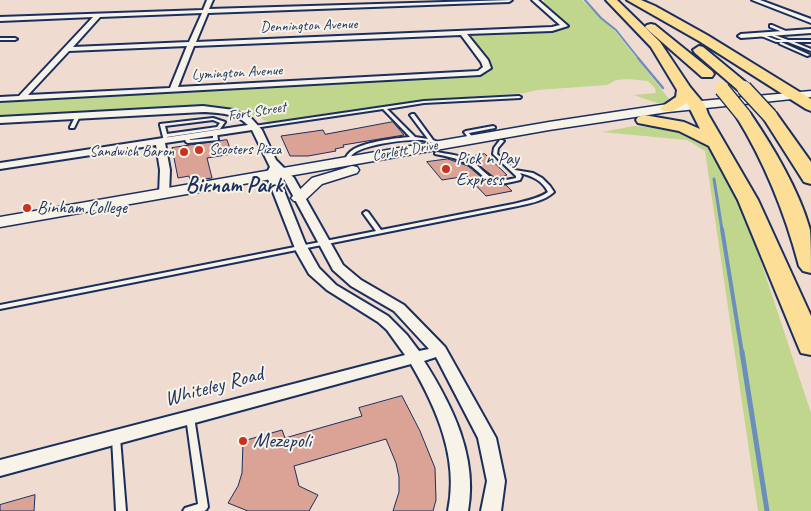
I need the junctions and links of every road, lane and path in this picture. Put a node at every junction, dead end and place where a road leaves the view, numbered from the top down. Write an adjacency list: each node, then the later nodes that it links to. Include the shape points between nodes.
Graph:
1 (210, 0): 8 (street)
2 (509, 0): 8 (street)
3 (611, 0): 28 (highway, via 656,45)
4 (617, 0): 63 (highway, bridge, via 675,46 722,89 744,116 780,180)
5 (632, 0): 31 (highway); 54 (highway, bridge, via 744,88 770,116)
6 (755, 0): 11 (street)
7 (536, 1): 15 (street, Dennington Avenue, via 564,24 562,28)
8 (205, 11): 9 (street); 23 (street)
9 (98, 16): 10 (street); 24 (street)
10 (0, 19)
11 (811, 21)
12 (771, 26): 13 (lane)
13 (786, 32): 14 (street); 16 (street)
14 (810, 32)
15 (463, 33): 23 (street, Dennington Avenue); 27 (street, Lymington Avenue, via 486,65 485,70 475,74)
16 (766, 34): 17 (street); 20 (lane); 22 (lane)
17 (741, 36)
18 (0, 39): 19 (lane)
19 (15, 39)
20 (777, 41): 22 (lane); 26 (lane)
21 (811, 41): 22 (lane)
22 (788, 42): 25 (lane)
23 (191, 45): 24 (street, Dennington Avenue); 27 (street)
24 (66, 50): 30 (street)
25 (811, 50)
26 (808, 55)
27 (173, 90): 30 (street, Lymington Avenue)
28 (684, 90): 34 (highway, via 680,102); 35 (highway)
29 (519, 97): 33 (lane, Fort Street, via 433,101)
30 (20, 98): 32 (street, Lymington Avenue)
31 (807, 98): 35 (main road, Corlett Drive)
32 (0, 100)
33 (384, 108): 41 (lane, Fort Street); 43 (lane)
34 (668, 108): 35 (main road, Corlett Drive); 45 (main road, Corlett Drive)
35 (698, 109): 39 (main road, Corlett Drive); 47 (highway)
36 (412, 115): 48 (lane)
37 (78, 116): 38 (street); 40 (lane); 41 (street, via 221,111 238,115)
38 (0, 120)
39 (644, 120): 46 (main road, Corlett Drive); 47 (highway, via 684,127)
40 (72, 127)
41 (254, 127): 44 (street, Fort Street); 53 (street)
42 (492, 127): 45 (lane, via 466,132)
43 (413, 138): 48 (lane); 49 (lane, via 357,149)
44 (163, 139): 44 (lane, via 162,125 213,119 223,122 214,128); 51 (street, Fort Street); 55 (street)
45 (472, 139): 48 (main road, Corlett Drive)
46 (502, 141): 48 (main road, Corlett Drive); 52 (lane, via 495,154)
47 (718, 144): 65 (highway, via 748,200)
48 (436, 146): 49 (main road, Corlett Drive); 50 (main road, Corlett Drive); 52 (lane, via 467,161 492,181 518,178)
49 (346, 161): 53 (main road, Corlett Drive)
50 (367, 165): 53 (main road, Corlett Drive); 56 (main road, via 317,181)
51 (0, 166)
52 (514, 171): 60 (lane, via 536,176 551,192 531,201)
53 (279, 174): 55 (main road, Corlett Drive); 56 (street); 59 (main road, Corlett Drive); 62 (street)
54 (811, 178)
55 (164, 194): 58 (main road, Corlett Drive)
56 (300, 198): 61 (street)
57 (366, 213): 60 (lane)
58 (0, 222)
59 (0, 227)
60 (380, 232): 61 (lane)
61 (325, 243): 62 (lane); 66 (street, via 343,272 363,288 399,308)
62 (301, 247): 64 (lane); 67 (street, via 320,278 392,327)
63 (811, 266)
64 (0, 307)
65 (811, 346)
66 (440, 351): 67 (street, Whiteley Road); 74 (street, via 488,438 496,481)
67 (413, 357): 68 (street, Whiteley Road); 73 (street, via 454,440 462,479)
68 (190, 417): 69 (street, Whiteley Road); 72 (lane, via 203,506)
69 (115, 437): 70 (street, Whiteley Road); 71 (lane)
70 (0, 468)
71 (121, 511)
72 (188, 511)
73 (458, 511)
74 (491, 511)

